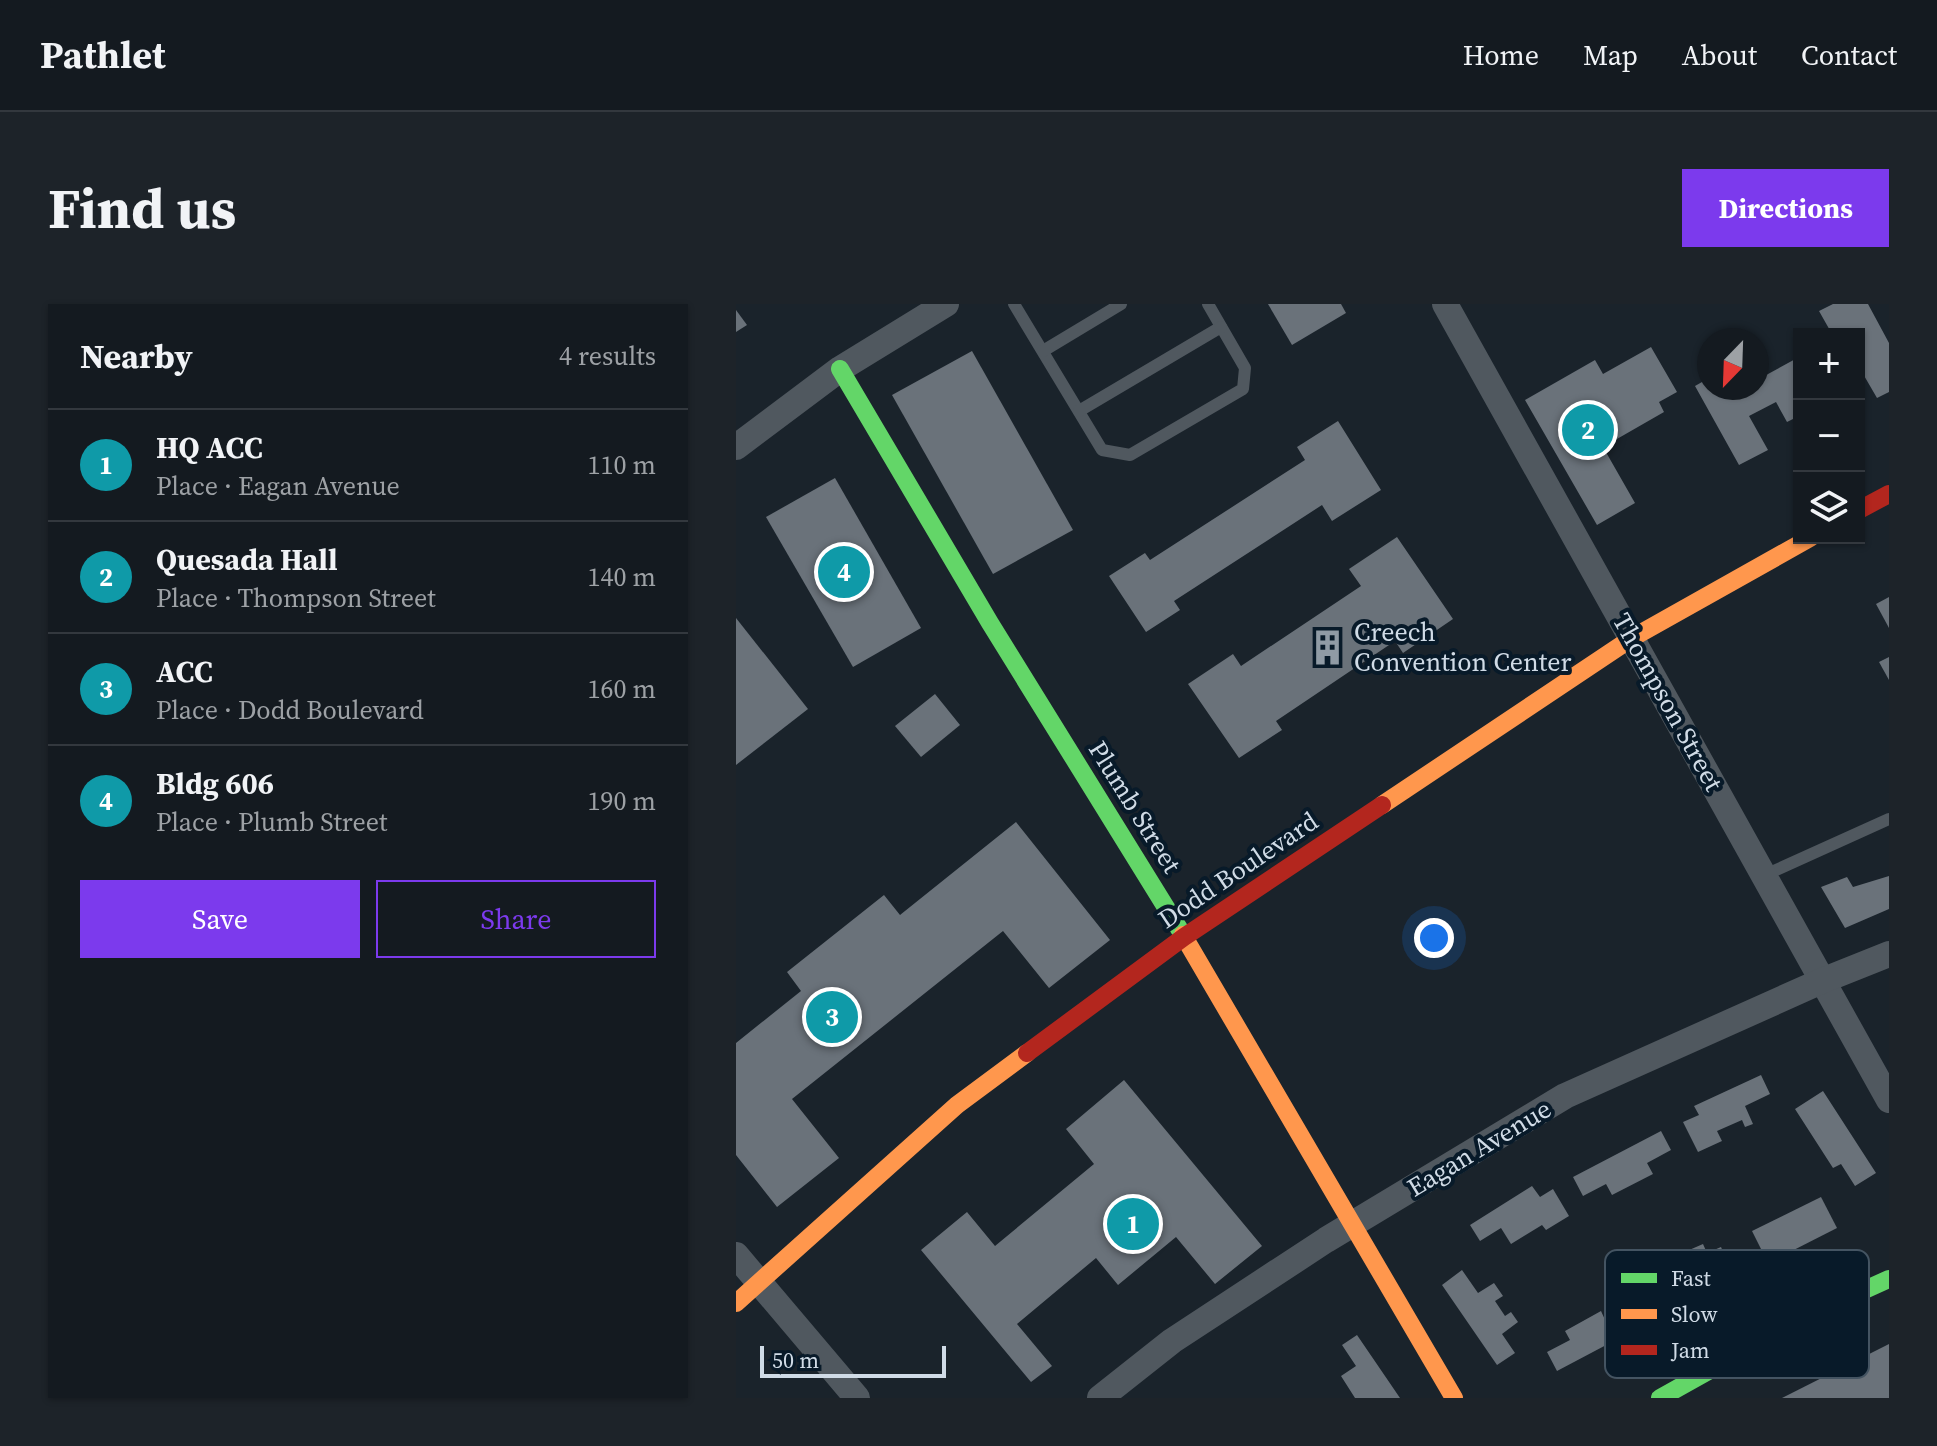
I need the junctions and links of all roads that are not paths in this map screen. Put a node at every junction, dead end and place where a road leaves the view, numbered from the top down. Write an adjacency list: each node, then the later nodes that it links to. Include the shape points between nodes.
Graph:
1 (946, 304): 8 (street)
2 (1014, 304): 7 (lane)
3 (1121, 304): 7 (lane)
4 (1208, 304): 6 (lane)
5 (1445, 304): 14 (street, Thompson Street)
6 (1221, 327): 9 (lane); 9 (lane, via 1245,368 1243,389 1130,455 1102,450)
7 (1043, 351): 9 (lane)
8 (840, 369): 10 (street); 17 (street, Plumb Street)
9 (1079, 411)
10 (736, 447)
11 (1889, 494): 12 (street)
12 (1865, 507)
13 (1799, 544): 14 (street, Dodd Boulevard)
14 (1632, 638): 16 (street, Thompson Street); 17 (street, Dodd Boulevard)
15 (1889, 819): 16 (lane)
16 (1765, 875): 19 (street, Thompson Street)
17 (1184, 937): 21 (street, Plumb Street); 24 (street, Dodd Boulevard, via 957,1105)
18 (1889, 954): 19 (street, Eagan Avenue)
19 (1824, 980): 20 (street, Thompson Street); 21 (street, Eagan Avenue, via 1565,1096)
20 (1889, 1099)
21 (1352, 1223): 29 (street, Eagan Avenue, via 1172,1341); 30 (street, Plumb Street)
22 (736, 1255): 24 (street)
23 (1889, 1279): 25 (street)
24 (759, 1281): 26 (street, Dodd Boulevard); 28 (street)
25 (1869, 1288)
26 (736, 1303)
27 (1696, 1378): 31 (street)
28 (857, 1398)
29 (1100, 1398)
30 (1454, 1398)
31 (1660, 1398)

